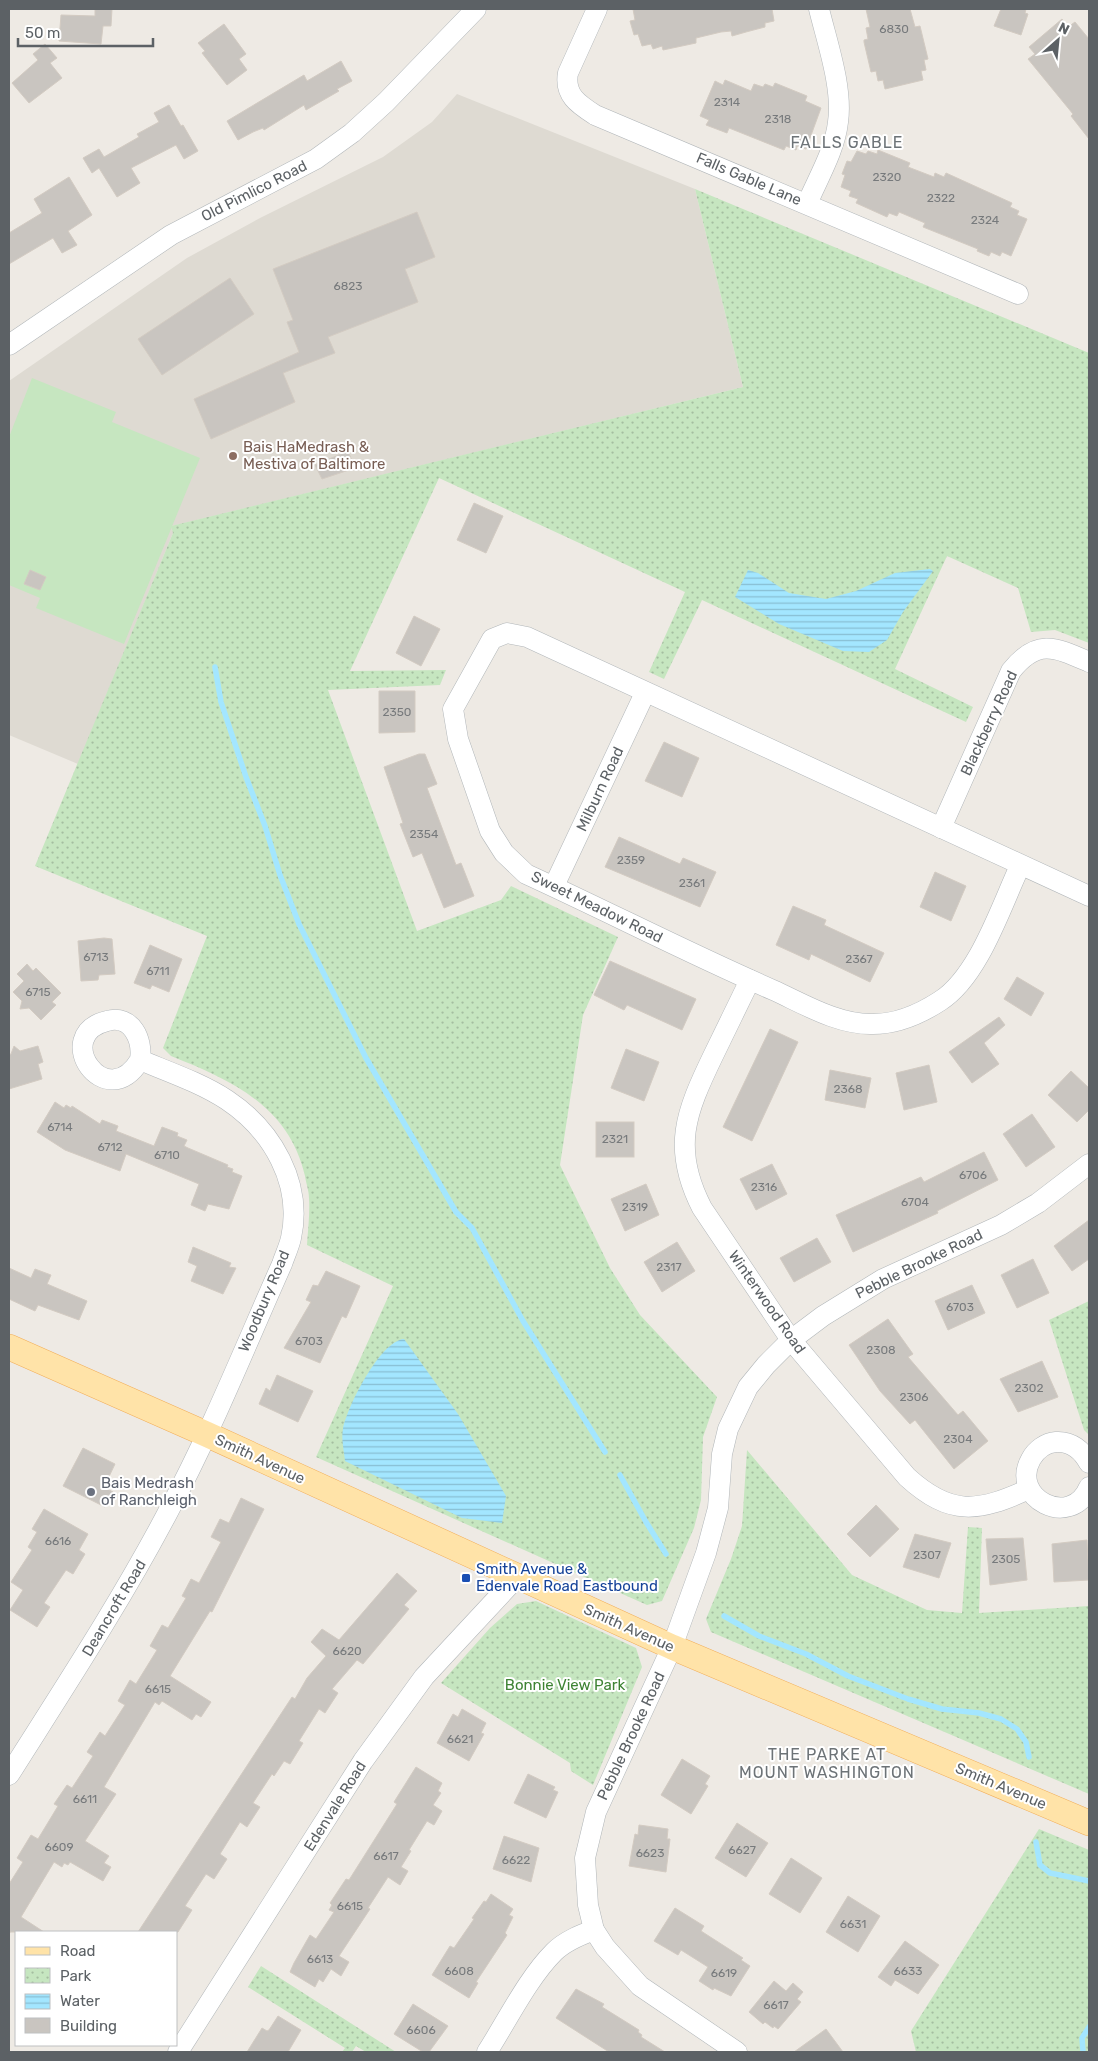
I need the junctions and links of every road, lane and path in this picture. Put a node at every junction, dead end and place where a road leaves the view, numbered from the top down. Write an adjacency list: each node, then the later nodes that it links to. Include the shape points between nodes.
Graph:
1 (476, 9): 6 (street, Old Pimlico Road, via 386,102 352,133 316,159 171,235)
2 (597, 9): 4 (street, Falls Gable Lane, via 568,73 569,95 595,115)
3 (819, 9): 4 (street, via 836,84 838,121 835,138)
4 (807, 204): 5 (street, Falls Gable Lane)
5 (1018, 294)
6 (9, 345)
7 (1089, 662): 9 (street, Blackberry Road, via 1047,648 1034,650 1021,659 1011,672)
8 (645, 692): 9 (street, Sweet Meadow Road); 11 (street, Milburn Road); 11 (street, Sweet Meadow Road, via 526,637 507,632 492,639 453,709 458,739 490,831 504,853 526,874)
9 (941, 828): 10 (street, Sweet Meadow Road)
10 (1020, 866): 12 (street, Sweet Meadow Road); 13 (street, Sweet Meadow Road, via 979,953 961,983 941,1001 908,1019 872,1024 836,1018)
11 (554, 886): 13 (street, Sweet Meadow Road)
12 (1089, 896)
13 (750, 980): 16 (street, Winterwood Road, via 695,1094 686,1121 685,1153 692,1188 702,1208)
14 (140, 1060): 18 (street, Woodbury Road, via 219,1096 241,1110 263,1131 277,1152 288,1179 292,1207 291,1238)
15 (1089, 1164): 16 (street, Pebble Brooke Road, via 1038,1203 1001,1225 867,1288)
16 (791, 1340): 21 (street, Winterwood Road, via 921,1490 958,1507 975,1507 998,1503); 23 (street, Pebble Brooke Road, via 748,1387 728,1429 713,1531)
17 (9, 1347): 18 (main road, Smith Avenue)
18 (206, 1434): 22 (main road, Smith Avenue); 24 (street, Deancroft Road, via 136,1571)
19 (1089, 1463): 21 (street, via 1076,1447 1055,1442 1043,1446 1028,1464 1026,1475)
20 (1089, 1487): 21 (street, via 1081,1499 1060,1508 1038,1500)
21 (1030, 1489)
22 (517, 1577): 23 (main road, Smith Avenue); 27 (street, Edenvale Road, via 424,1677 363,1761)
23 (672, 1647): 25 (main road, Smith Avenue); 26 (street, Pebble Brooke Road, via 596,1812 589,1835 585,1884)
24 (9, 1775)
25 (1089, 1823)
26 (594, 1930): 28 (street, via 573,1938 554,1952); 29 (street, Pebble Brooke Road, via 640,1986)
27 (178, 2052)
28 (487, 2052)
29 (737, 2052)

